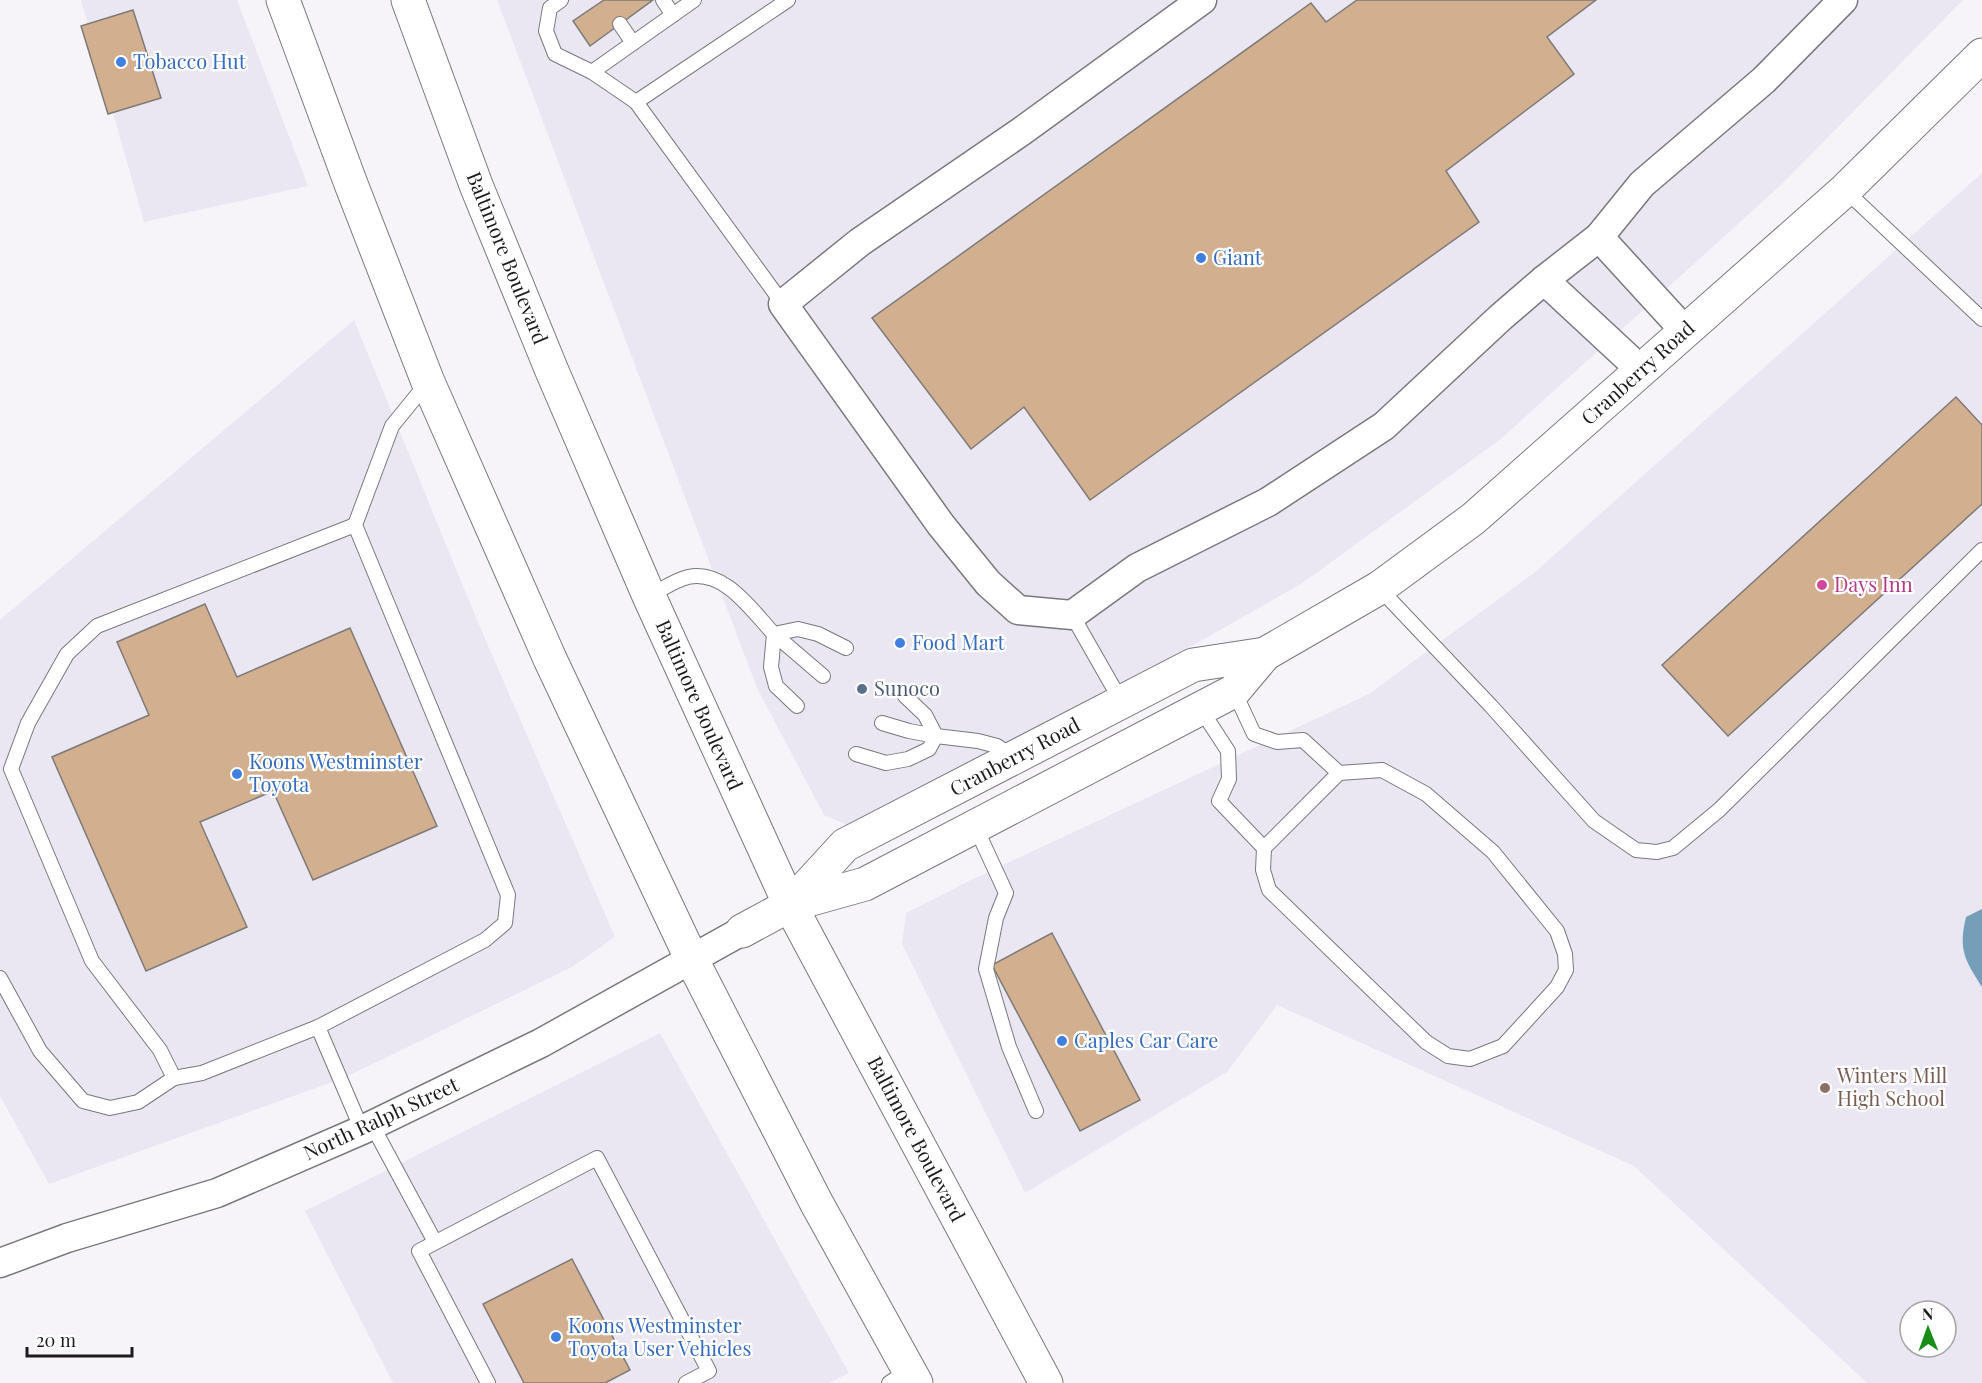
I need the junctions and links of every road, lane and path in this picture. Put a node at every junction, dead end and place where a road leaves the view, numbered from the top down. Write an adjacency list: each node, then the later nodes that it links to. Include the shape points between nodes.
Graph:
1 (283, 0): 22 (main road)
2 (408, 0): 26 (main road, Baltimore Boulevard, via 476,185)
3 (561, 0): 13 (lane, via 550,8 546,31 555,54)
4 (663, 0): 9 (lane)
5 (694, 0): 9 (lane)
6 (788, 0): 14 (lane)
7 (1202, 0): 18 (street, via 860,242)
8 (1843, 0): 16 (street, via 1764,80 1642,184)
9 (673, 15): 11 (lane)
10 (620, 24): 11 (lane)
11 (633, 43): 13 (lane)
12 (1982, 55): 15 (main road, Cranberry Road)
13 (592, 72): 14 (lane)
14 (636, 102): 18 (lane)
15 (1845, 190): 19 (lane); 20 (main road, Cranberry Road)
16 (1599, 237): 17 (street); 20 (street)
17 (1544, 280): 21 (street); 27 (street, via 1384,426 1268,502 1137,568)
18 (783, 304): 27 (street, via 941,525 988,583 1018,610)
19 (1982, 319)
20 (1685, 331): 21 (main road, Cranberry Road)
21 (1642, 371): 25 (main road, Cranberry Road, via 1473,519)
22 (428, 382): 23 (lane, via 392,426); 47 (main road, via 550,659)
23 (355, 525): 41 (lane, via 97,626 67,654); 49 (lane, via 508,895 505,923 485,940)
24 (1982, 550): 25 (lane, via 1719,810 1673,848 1657,852 1636,850 1594,821)
25 (1379, 588): 30 (main road, Cranberry Road)
26 (649, 596): 28 (lane, via 686,577 703,576 736,593); 45 (main road, Baltimore Boulevard)
27 (1072, 615): 34 (lane)
28 (774, 634): 29 (lane, via 798,629); 31 (lane); 35 (lane, via 771,667 776,686)
29 (846, 648)
30 (1265, 654): 32 (main road, Cranberry Road); 34 (main road, Cranberry Road, via 1193,665)
31 (822, 676)
32 (1234, 691): 36 (main road, Cranberry Road); 42 (lane, via 1254,734 1277,742 1304,740)
33 (905, 696): 38 (lane, via 925,715)
34 (1121, 701): 40 (main road, Cranberry Road)
35 (797, 706)
36 (1200, 708): 43 (main road, Cranberry Road); 44 (lane, via 1228,751 1229,778 1219,801)
37 (882, 723): 38 (lane)
38 (936, 736): 39 (lane, via 929,749 908,759 886,763); 40 (lane, via 997,746)
39 (856, 754)
40 (1014, 758): 45 (main road, Cranberry Road, via 845,845)
41 (5, 772): 50 (lane, via 92,961 160,1050)
42 (1339, 773): 44 (lane); 44 (lane, via 1382,770 1426,794 1493,852 1557,931 1566,970 1557,987 1503,1046 1470,1059 1448,1056 1426,1042 1269,890 1263,870)
43 (975, 826): 45 (main road, Cranberry Road, via 865,884); 51 (lane, via 1006,893 996,918 986,969 1009,1047)
44 (1264, 848)
45 (790, 906): 46 (main road, Cranberry Road); 58 (main road, Baltimore Boulevard)
46 (742, 932): 47 (street, North Ralph Street)
47 (692, 960): 52 (street, North Ralph Street, via 541,1043); 55 (main road)
48 (0, 978): 50 (lane, via 40,1051 83,1101 110,1108 138,1102)
49 (318, 1027): 50 (lane, via 202,1072); 52 (lane)
50 (174, 1078)
51 (1036, 1111)
52 (367, 1128): 53 (lane); 54 (street, North Ralph Street, via 217,1193 67,1238)
53 (435, 1242): 56 (lane, via 419,1251); 57 (lane, via 597,1158 709,1371)
54 (0, 1263)
55 (904, 1379)
56 (488, 1383)
57 (687, 1383)
58 (1046, 1383)

